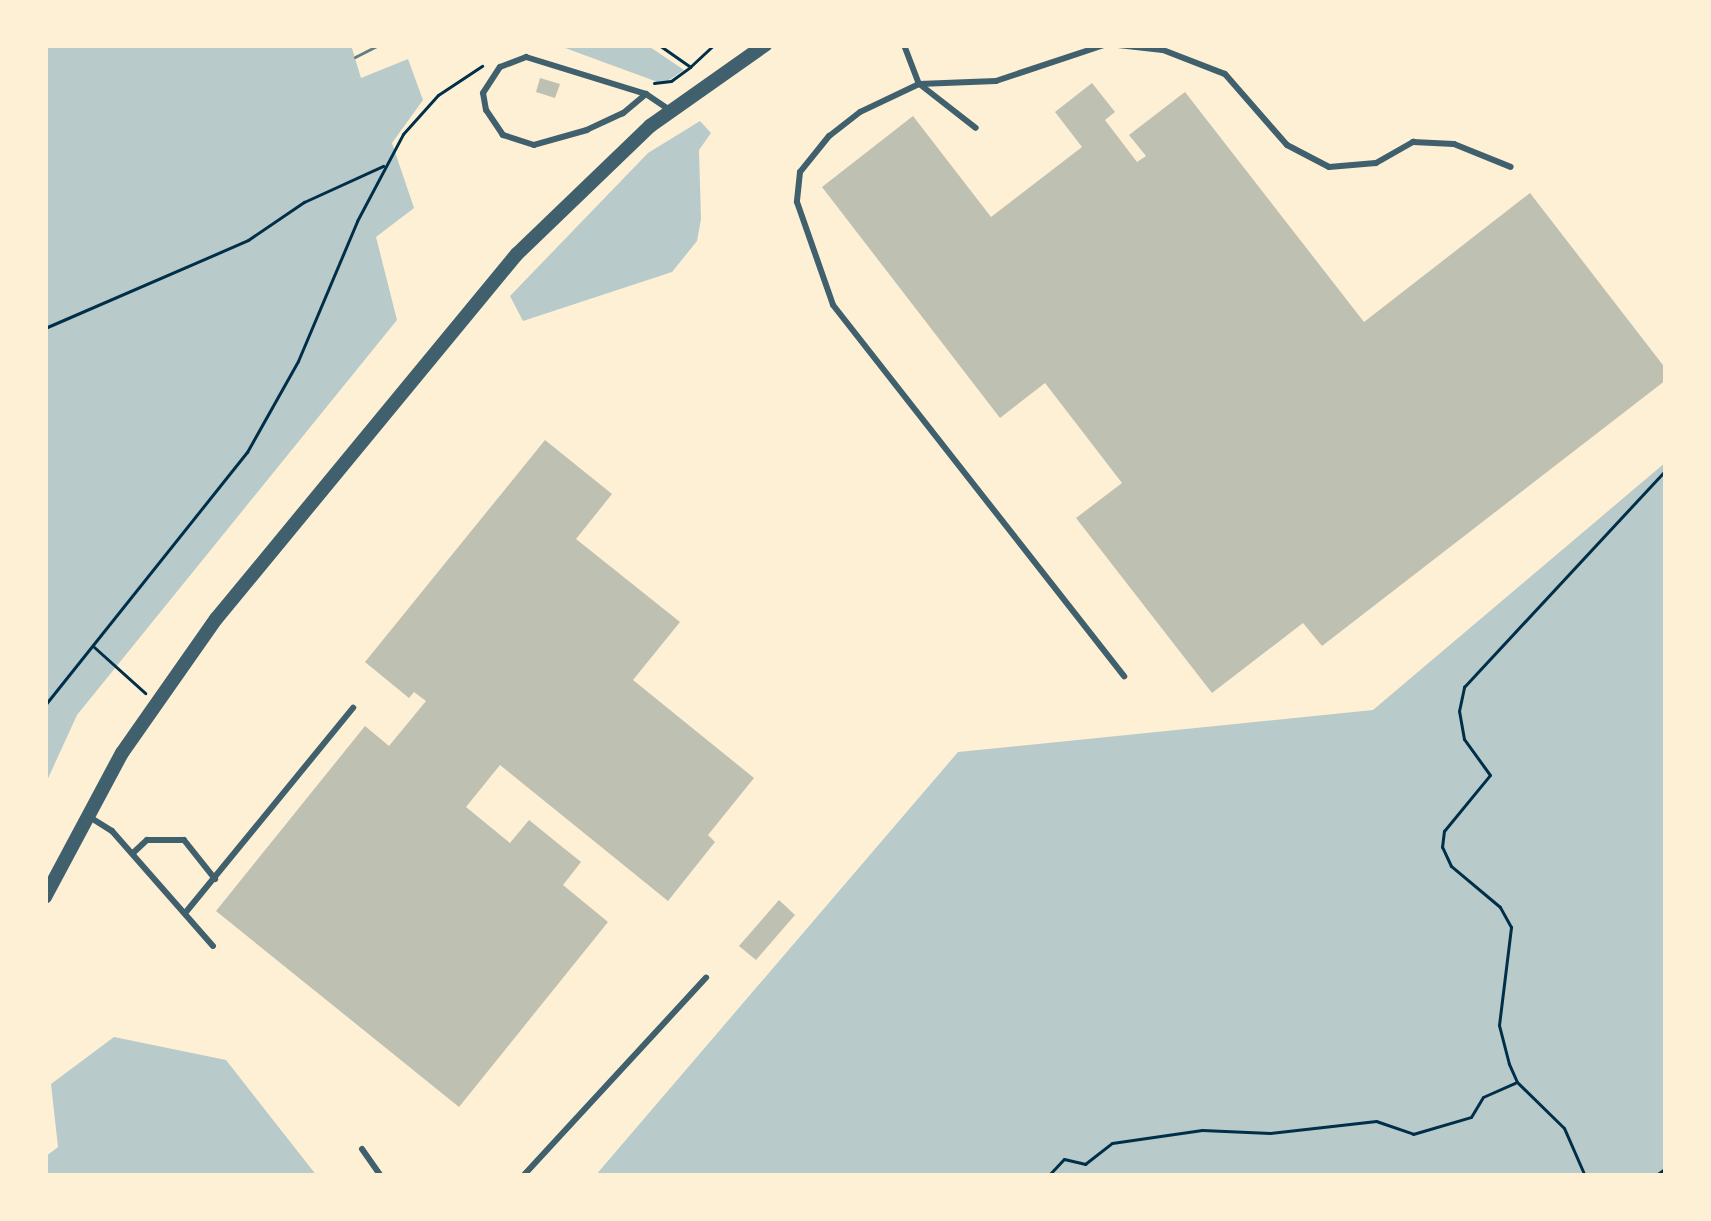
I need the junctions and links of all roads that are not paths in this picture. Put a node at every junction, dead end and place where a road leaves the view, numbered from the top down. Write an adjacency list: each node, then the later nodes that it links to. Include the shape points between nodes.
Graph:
1 (766, 45): 7 (street)
2 (904, 45): 5 (lane)
3 (1104, 45): 5 (lane, via 996,81)
4 (1118, 45): 9 (lane, via 1163,50 1225,74 1287,145 1329,167 1376,163 1413,142 1454,143)
5 (919, 84): 8 (lane); 10 (lane, via 829,136 800,172 796,202 833,305)
6 (646, 94): 6 (lane, via 587,130 534,146 503,135 483,93 500,67 526,58); 7 (lane)
7 (670, 110): 12 (street, via 517,254 216,619)
8 (976, 128)
9 (1511, 166)
10 (1124, 676)
11 (352, 708): 14 (lane)
12 (87, 815): 13 (lane); 15 (street)
13 (133, 854): 14 (lane, via 147,840 184,840); 16 (lane)
14 (215, 879): 16 (lane)
15 (45, 897)
16 (186, 912): 17 (lane)
17 (214, 946)
18 (706, 977): 21 (lane)
19 (362, 1149): 20 (lane)
20 (381, 1176)
21 (523, 1176)

